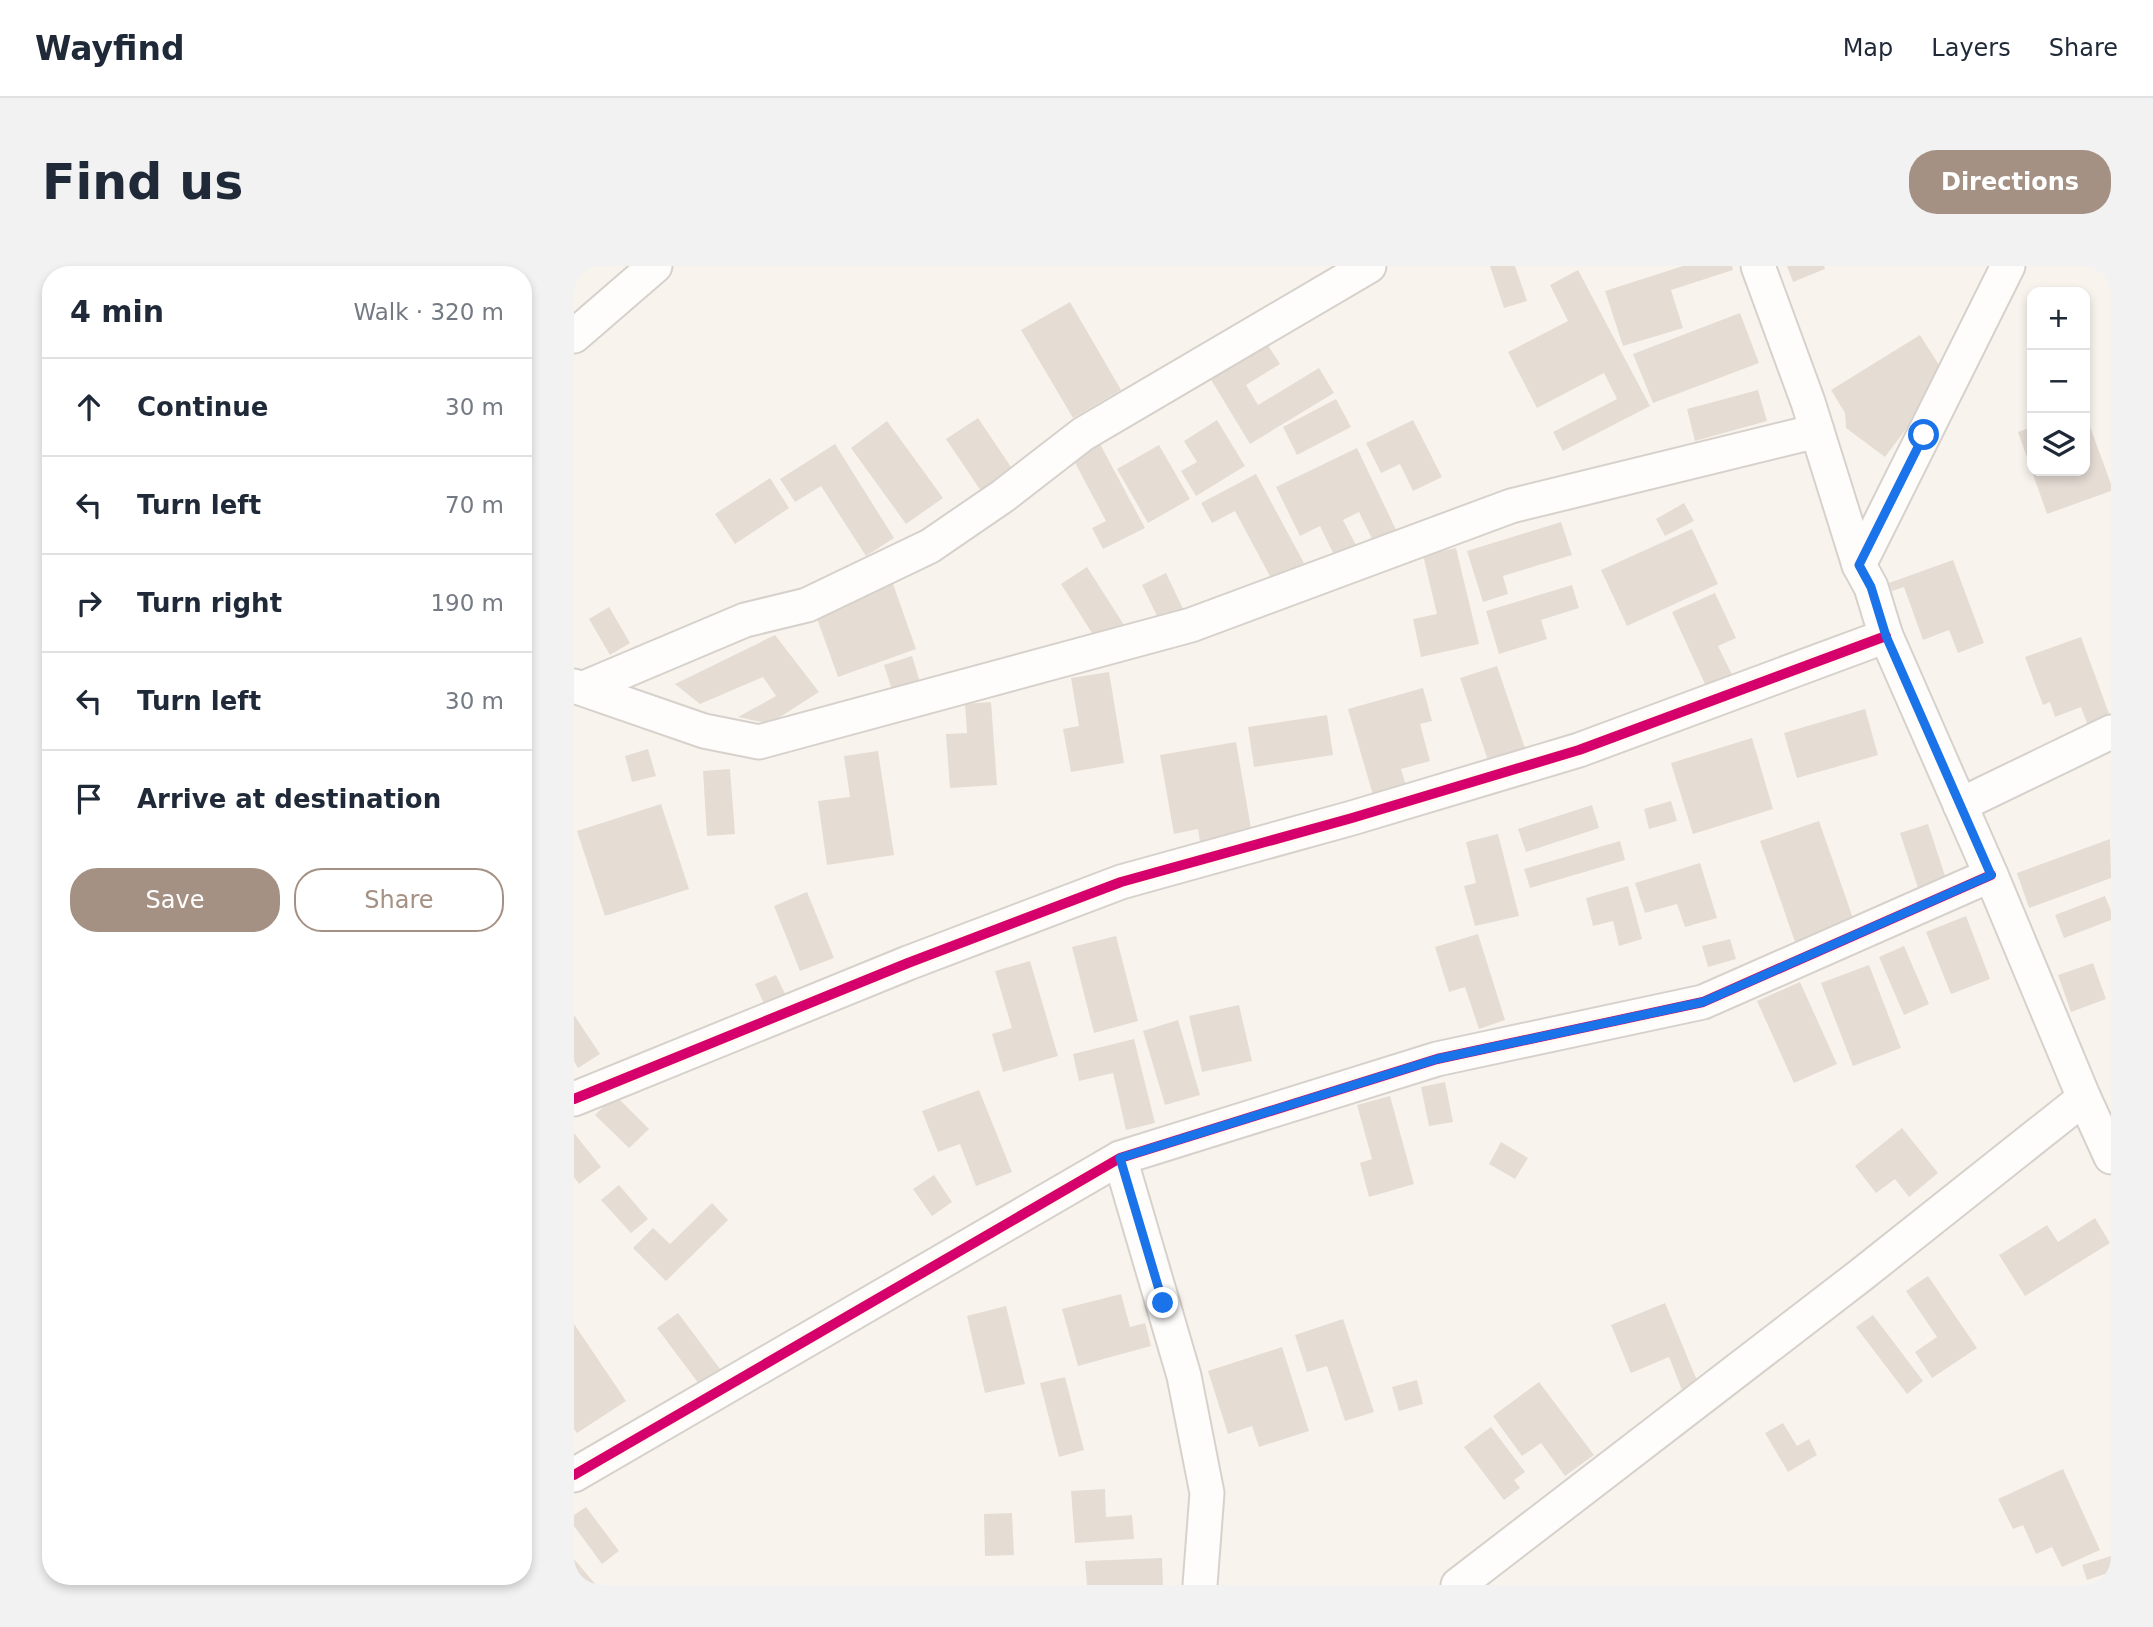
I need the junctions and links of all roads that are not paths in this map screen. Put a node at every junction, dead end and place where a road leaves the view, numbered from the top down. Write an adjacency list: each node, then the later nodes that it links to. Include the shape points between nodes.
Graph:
1 (655, 266): 5 (street)
2 (1369, 266): 9 (street, via 1083,434 930,546 807,605 745,620)
3 (1758, 266): 6 (street)
4 (2008, 266): 7 (street)
5 (574, 336)
6 (1817, 431): 7 (street); 9 (street, via 1511,506 1191,625 759,742 704,732)
7 (1859, 565): 8 (street)
8 (1886, 636): 11 (street); 14 (street, via 1579,750 1121,882)
9 (579, 687)
10 (2111, 732): 11 (street)
11 (1961, 805): 12 (street)
12 (1991, 875): 13 (street); 16 (street, via 1703,1002 1437,1059)
13 (2084, 1098): 15 (street); 19 (street)
14 (574, 1099)
15 (2111, 1157)
16 (1120, 1158): 17 (street); 18 (street, via 1184,1376 1207,1493)
17 (574, 1475)
18 (1200, 1585)
19 (1458, 1585)

